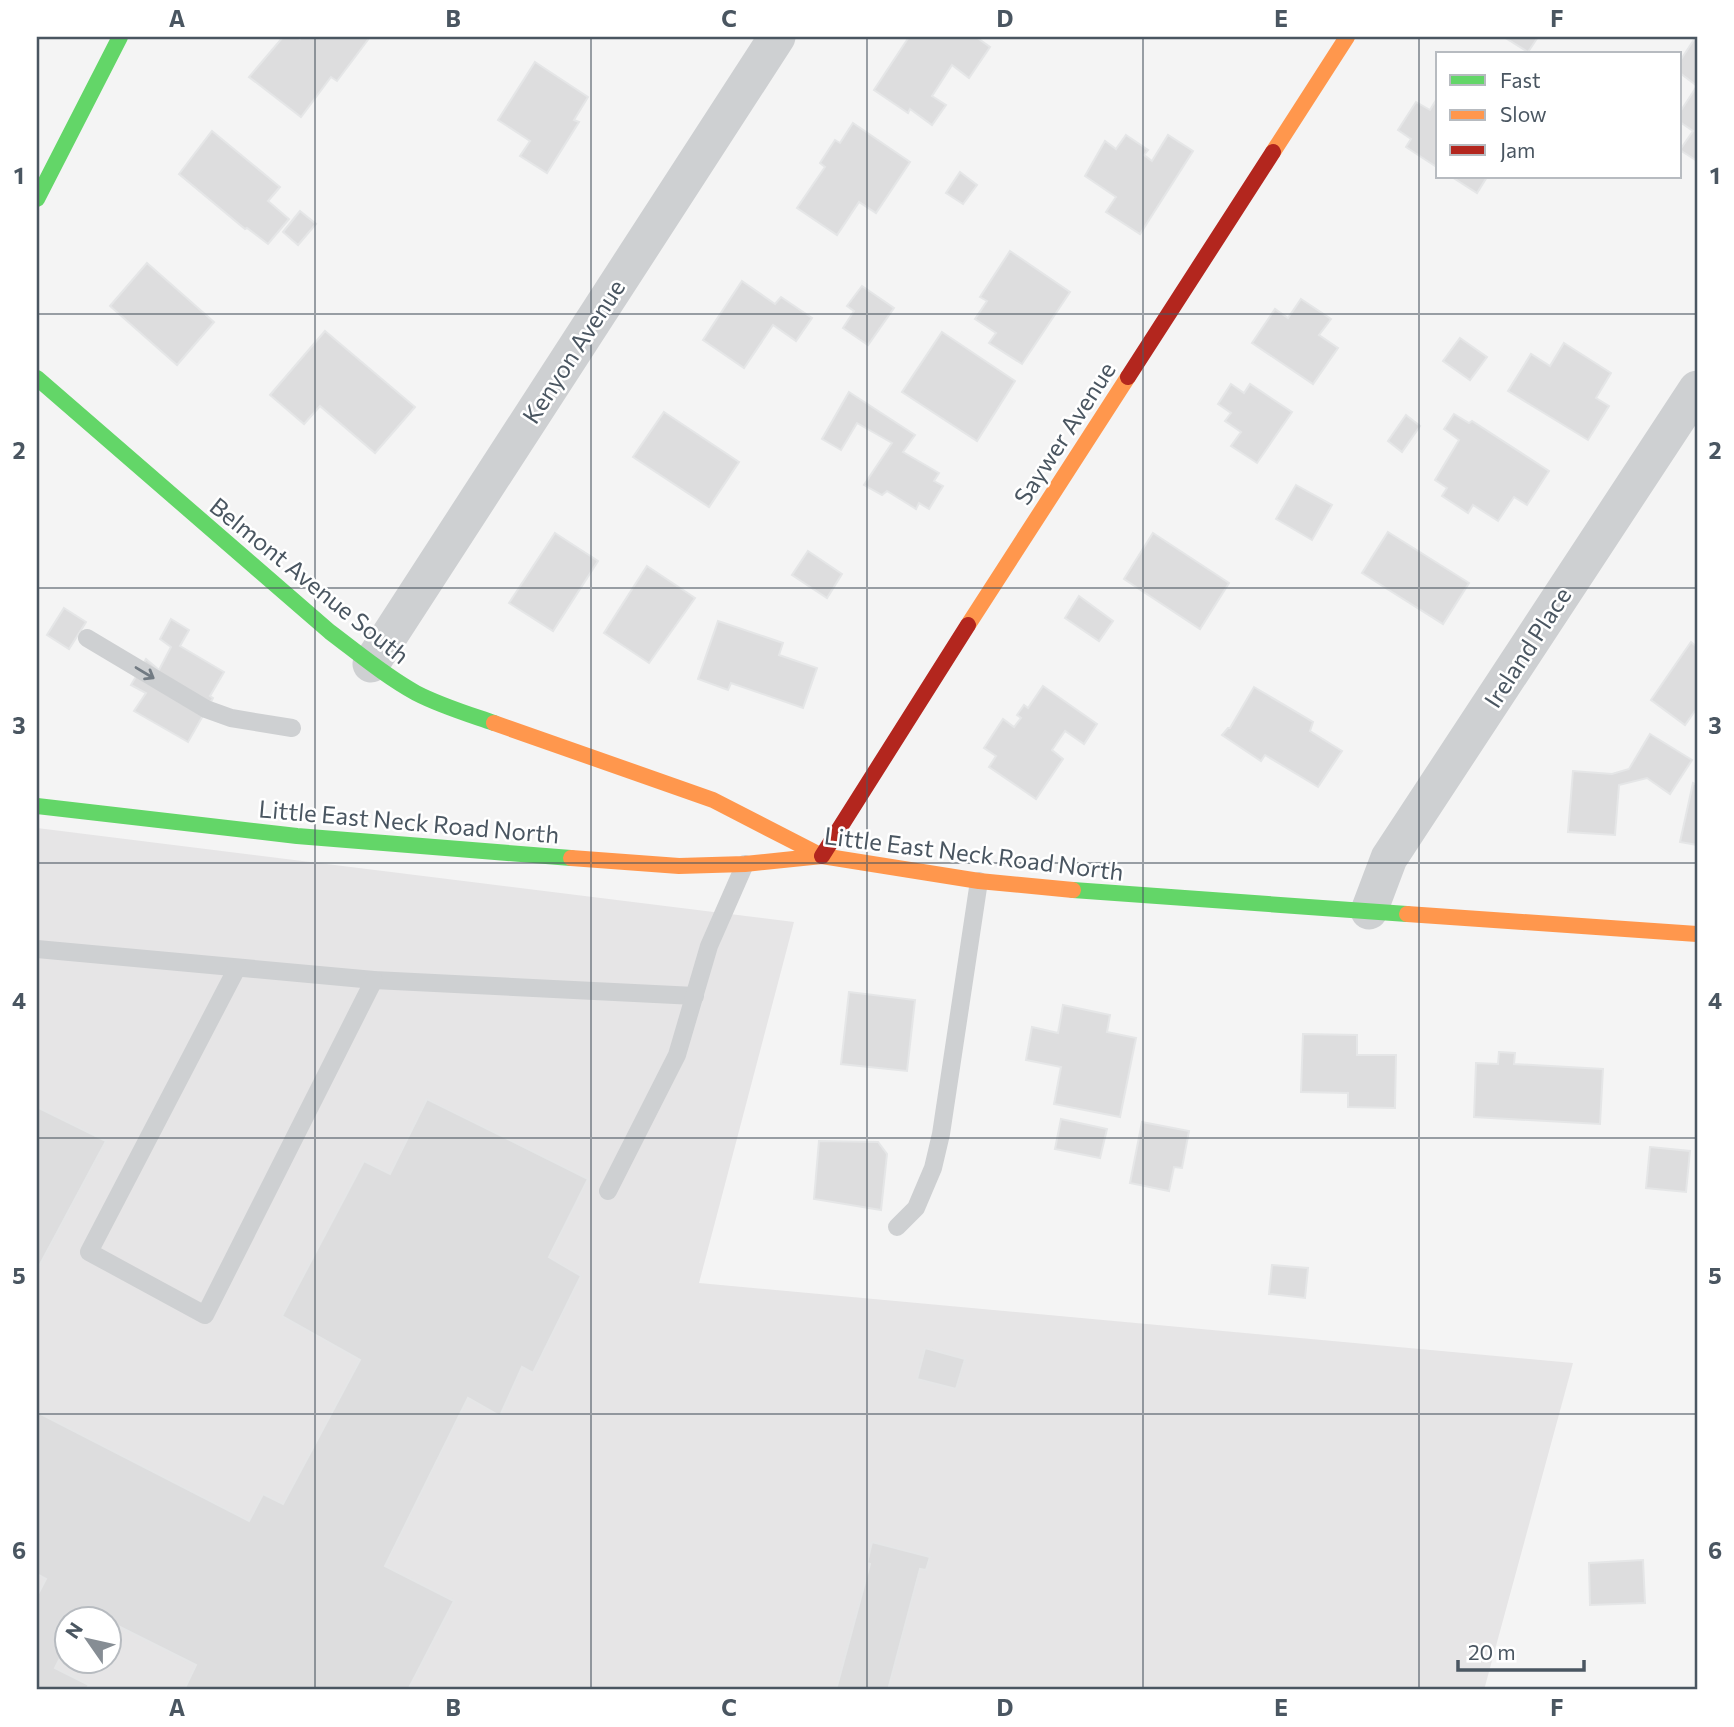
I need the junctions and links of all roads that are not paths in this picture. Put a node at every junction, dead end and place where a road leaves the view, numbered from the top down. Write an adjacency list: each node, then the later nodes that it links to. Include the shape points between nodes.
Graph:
1 (120, 37): 4 (main road)
2 (777, 37): 8 (street, Kenyon Avenue)
3 (1347, 37): 11 (main road, Saywer Avenue)
4 (37, 199)
5 (37, 378): 8 (main road, Belmont Avenue South)
6 (1697, 389): 14 (street, Ireland Place, via 1389,858)
7 (87, 638): 9 (lane, one-way to 9, via 206,709 230,718)
8 (370, 664): 11 (main road, Belmont Avenue South, via 443,705 713,800)
9 (292, 728)
10 (37, 806): 12 (main road, Little East Neck Road North, via 415,846 680,866)
11 (822, 856): 12 (main road, Little East Neck Road North); 13 (main road, Little East Neck Road North)
12 (745, 864): 19 (lane, via 709,946)
13 (979, 881): 14 (main road, Little East Neck Road North); 21 (lane, via 933,1168 916,1208)
14 (1369, 911): 15 (main road, Little East Neck Road North)
15 (1697, 934)
16 (37, 949): 17 (lane)
17 (237, 968): 18 (lane); 18 (lane, via 89,1252 205,1315)
18 (374, 980): 19 (lane)
19 (695, 996): 20 (lane, via 677,1055)
20 (608, 1191)
21 (897, 1227)

